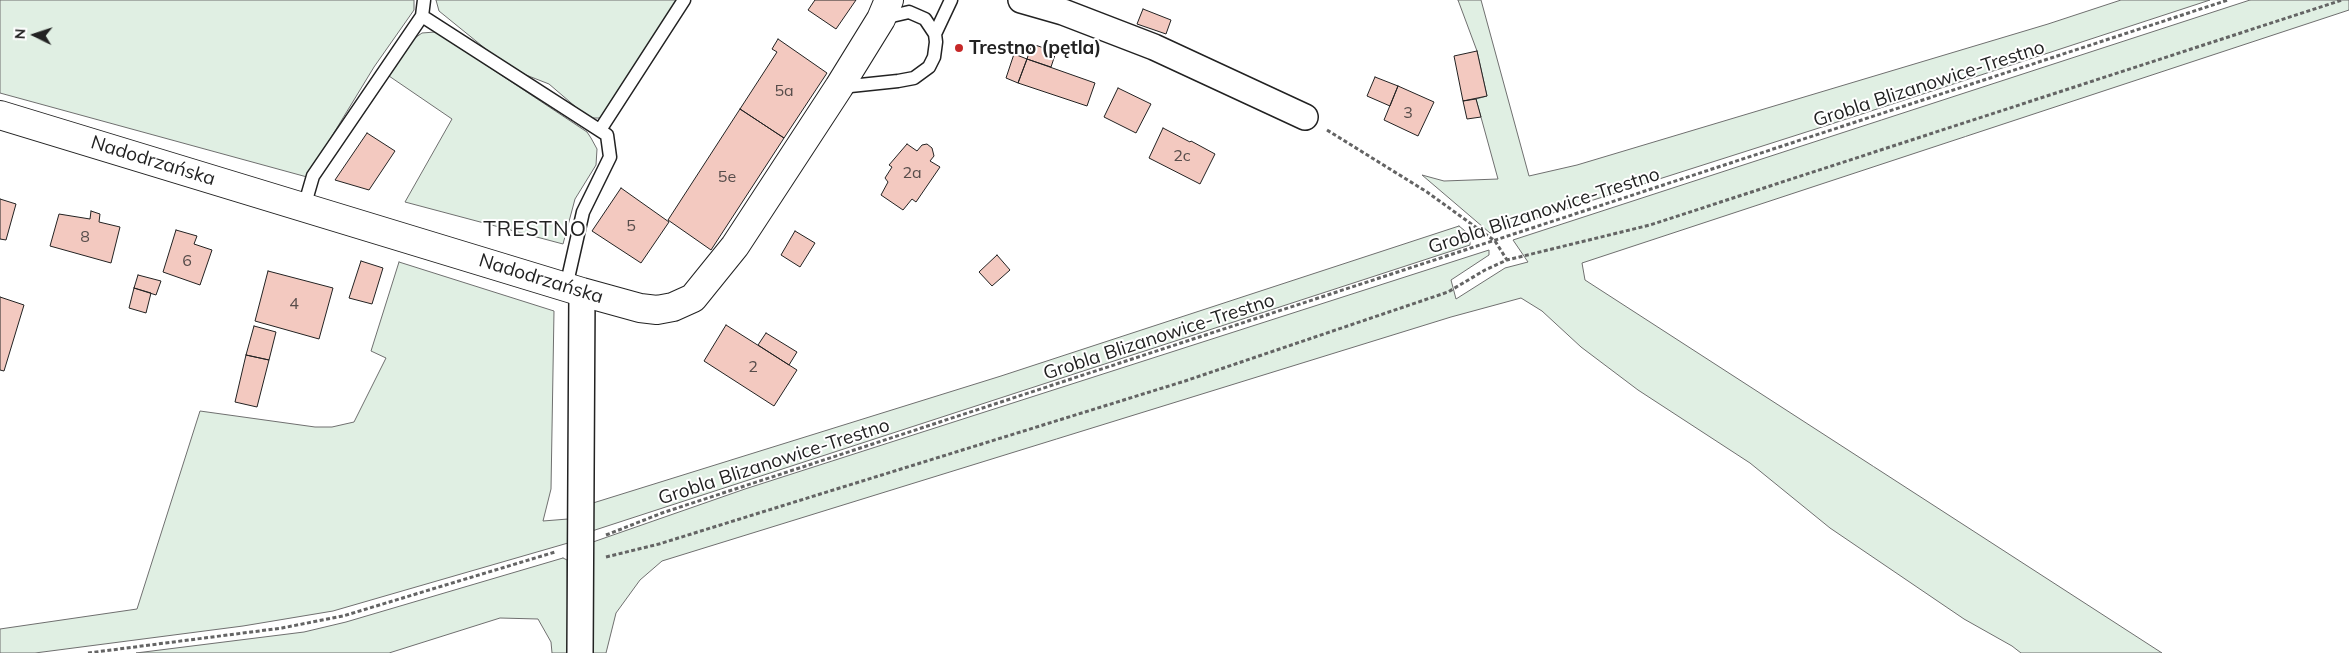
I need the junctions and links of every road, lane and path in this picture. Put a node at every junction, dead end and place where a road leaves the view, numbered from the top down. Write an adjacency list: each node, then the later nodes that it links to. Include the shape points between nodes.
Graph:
1 (424, 0): 8 (lane)
2 (684, 0): 13 (lane)
3 (951, 0): 9 (lane)
4 (1022, 0): 12 (street, via 1154,47)
5 (2228, 0): 15 (path, Grobla Blizanowice-Trestno)
6 (2342, 0): 16 (path, via 1650,225)
7 (885, 10): 9 (lane, Nadodrzańska, via 895,14 917,14 925,19); 10 (street, Nadodrzańska)
8 (422, 16): 13 (lane); 14 (lane, via 313,176)
9 (935, 36): 10 (lane, via 934,57 922,74 898,81)
10 (839, 87): 17 (street, Nadodrzańska, via 735,246 693,298 657,310)
11 (0, 115): 14 (street, Nadodrzańska)
12 (1305, 117): 15 (path, via 1427,192)
13 (600, 130): 17 (lane, via 607,135 610,157 582,212)
14 (304, 207): 17 (street, Nadodrzańska)
15 (1495, 241): 16 (path); 18 (path, Grobla Blizanowice-Trestno, via 662,513)
16 (1507, 260): 18 (path, via 1448,292 1359,323 1176,384 659,544 598,559)
17 (574, 289): 18 (street)
18 (580, 544): 19 (path, Grobla Blizanowice-Trestno, via 343,616 282,628); 20 (street)
19 (88, 653)
20 (580, 653)

